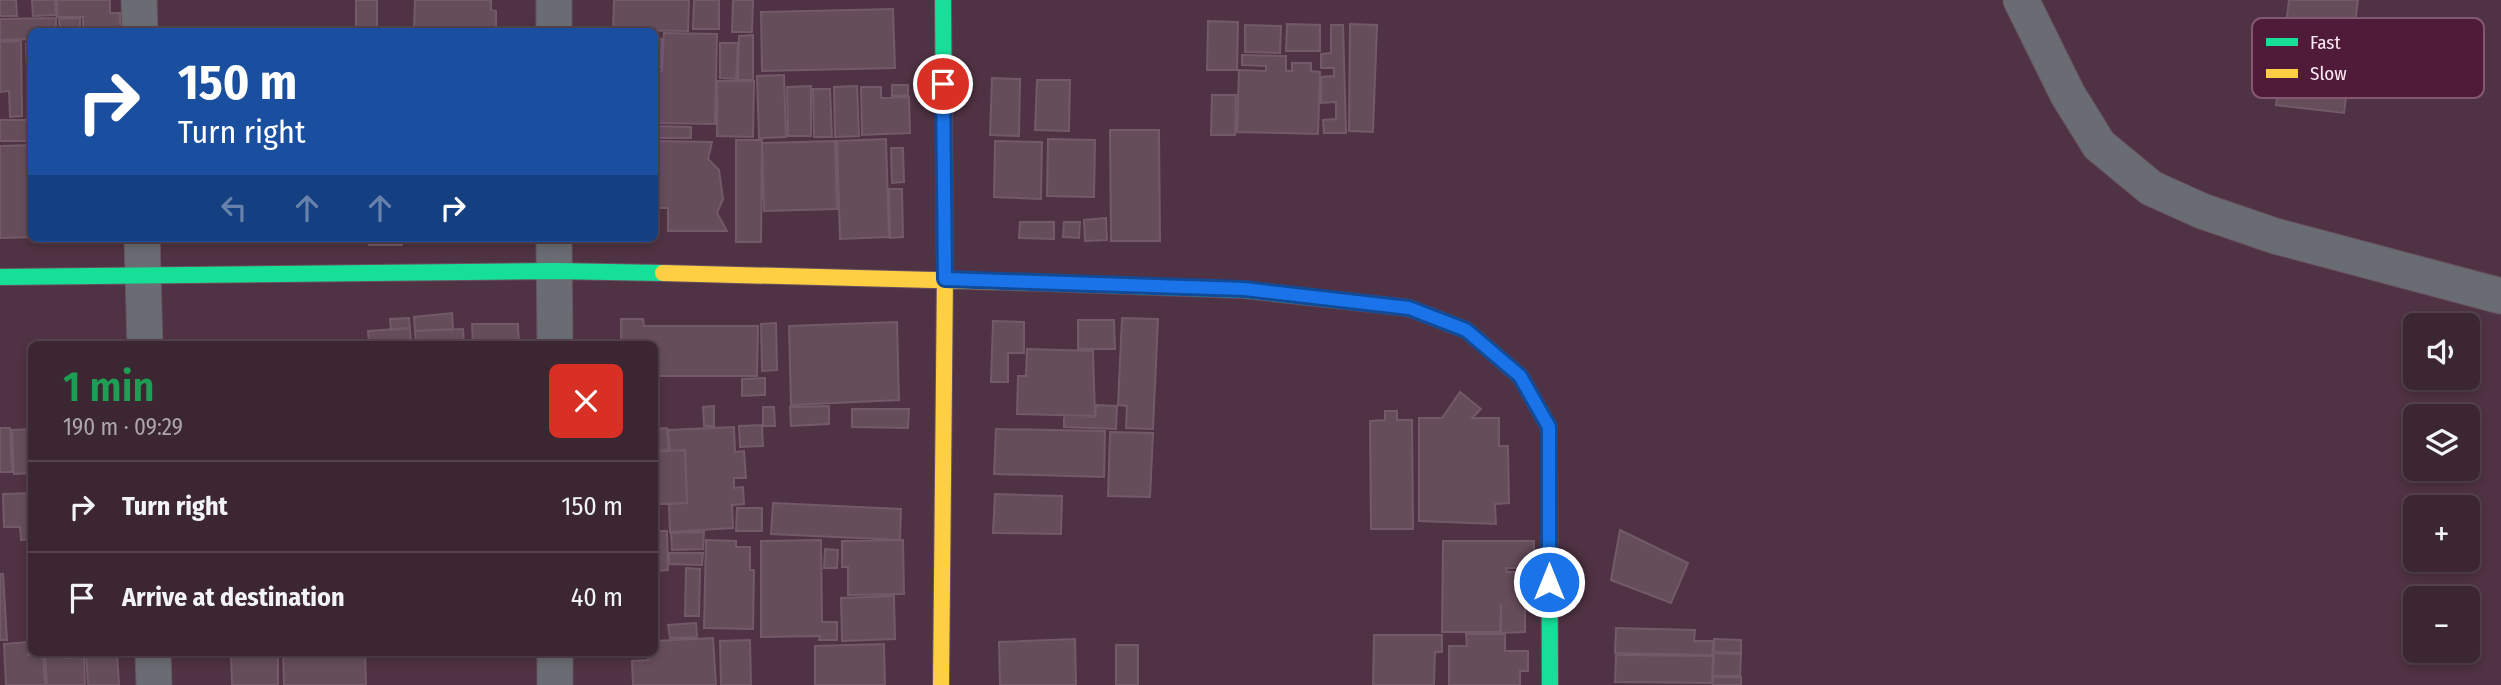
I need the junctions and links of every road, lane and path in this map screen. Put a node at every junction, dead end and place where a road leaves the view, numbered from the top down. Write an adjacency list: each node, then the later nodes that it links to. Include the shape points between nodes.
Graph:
1 (139, 0): 5 (street)
2 (554, 0): 6 (street)
3 (943, 0): 11 (street)
4 (2021, 0): 12 (street, via 2068,95 2099,145 2151,188 2276,236)
5 (140, 28)
6 (554, 28)
7 (142, 242): 9 (street)
8 (554, 255): 9 (street); 11 (street); 14 (street)
9 (143, 275): 10 (street); 13 (street)
10 (0, 277)
11 (945, 279): 19 (street); 20 (street, via 1244,289 1409,308 1466,330 1520,376 1549,427)
12 (2501, 296)
13 (145, 341)
14 (555, 341)
15 (153, 656): 17 (street)
16 (555, 656): 18 (street)
17 (154, 685)
18 (555, 685)
19 (941, 685)
20 (1550, 685)

